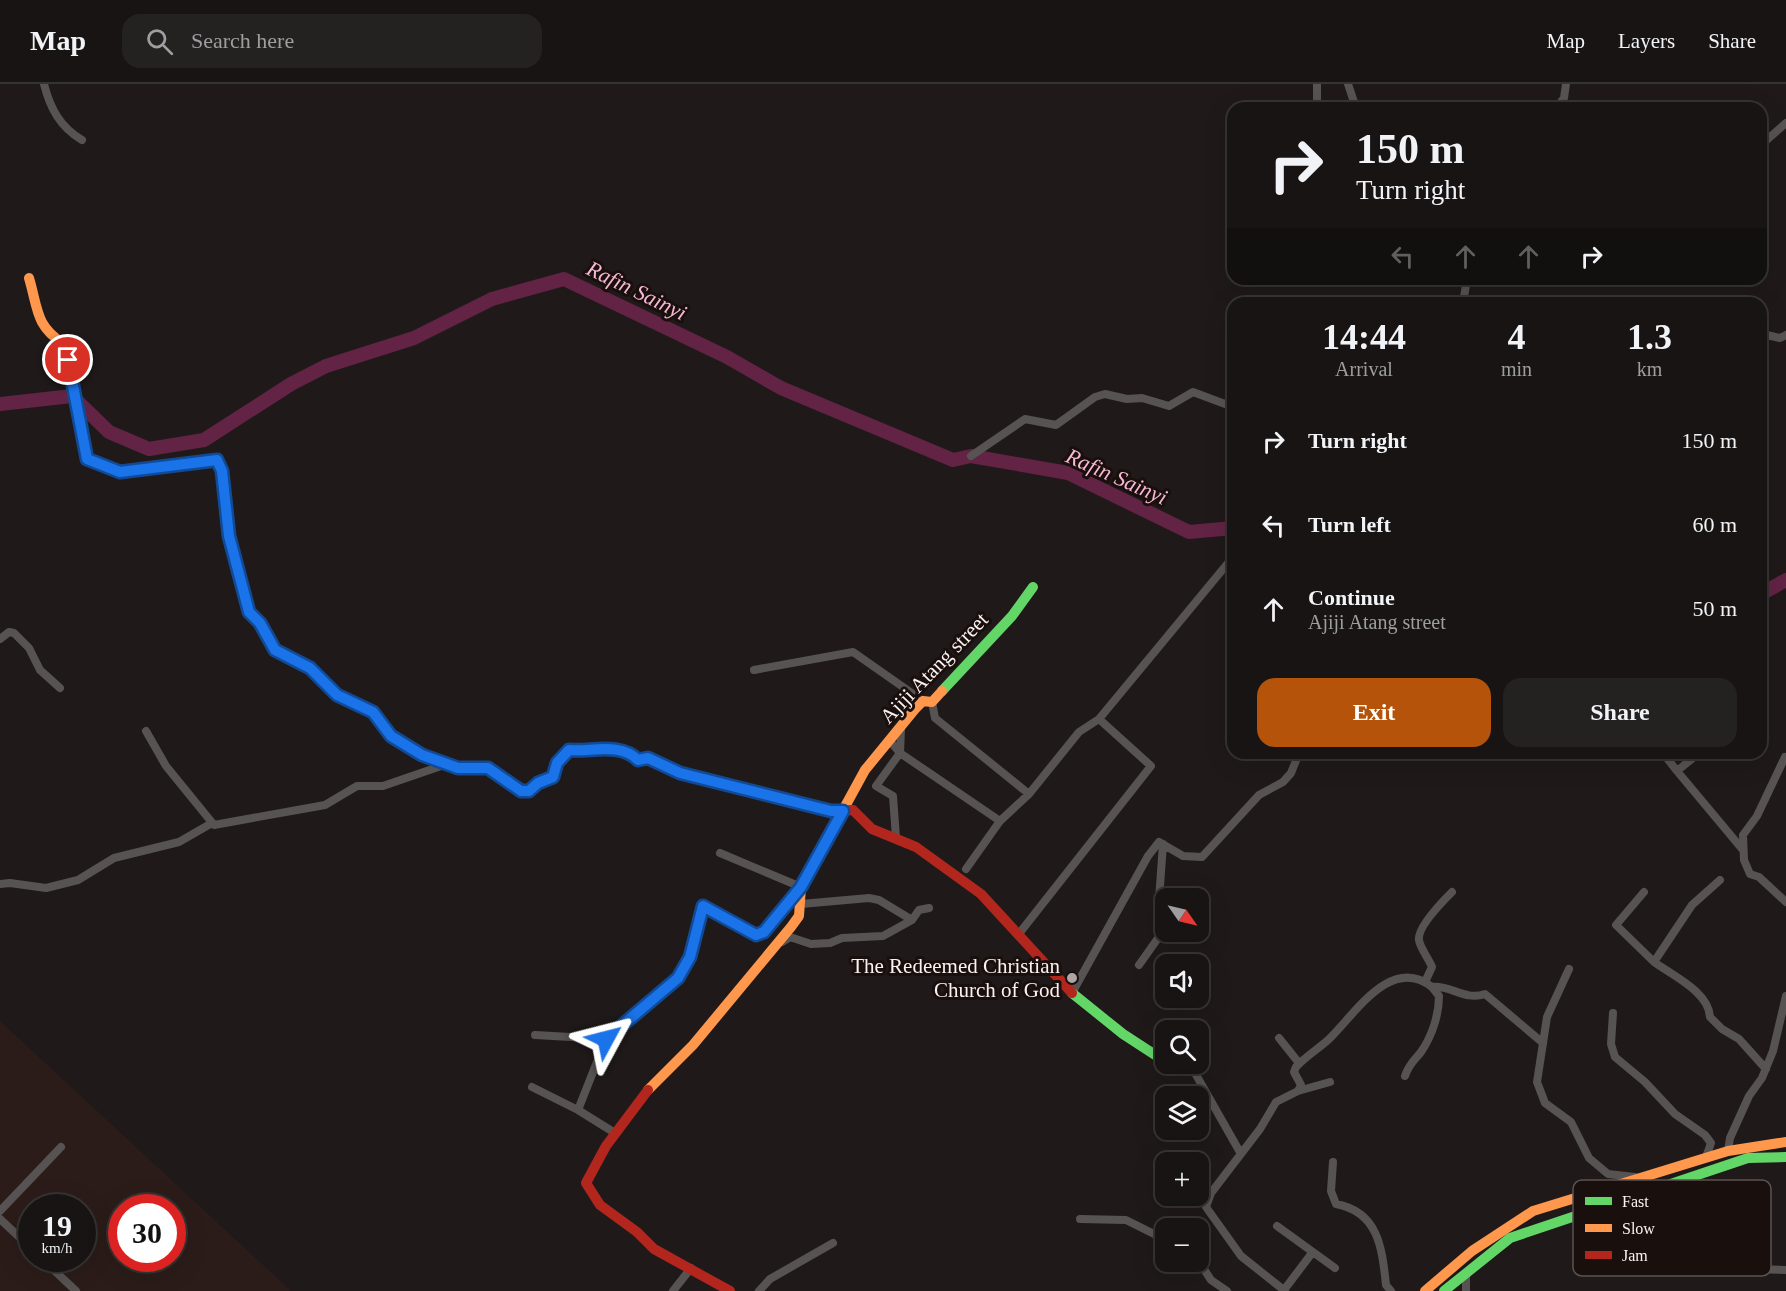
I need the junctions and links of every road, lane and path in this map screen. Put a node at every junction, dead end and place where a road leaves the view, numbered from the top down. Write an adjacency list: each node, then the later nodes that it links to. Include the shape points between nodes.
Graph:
1 (44, 84): 9 (street, via 49,103 66,131)
2 (1317, 84): 5 (street)
3 (1348, 84): 6 (street)
4 (1566, 84): 7 (street)
5 (1317, 102)
6 (1354, 102)
7 (1560, 102)
8 (1786, 123): 10 (street)
9 (82, 140)
10 (1767, 140)
11 (29, 278): 31 (street, via 39,321 47,335 64,344 87,459 120,472 217,460 222,471 229,536 249,612 275,650 310,668 337,695 373,712 391,736)
12 (1786, 334): 13 (street, via 1780,338)
13 (1767, 335)
14 (1227, 403): 15 (street, via 1193,392 1169,406 1106,394 1095,397 1056,425 1025,419)
15 (971, 456)
16 (1227, 564): 22 (street)
17 (1033, 587): 21 (street, Ajiji Atang street, via 1012,616)
18 (0, 639): 20 (street, via 14,633 29,648 44,674)
19 (754, 670): 21 (street, via 853,652)
20 (60, 688)
21 (927, 701): 23 (street, Ajiji Atang street); 33 (street, via 934,718)
22 (1099, 719): 33 (street, via 1079,732); 51 (street, via 1151,766)
23 (901, 729): 25 (street, Ajiji Atang street); 26 (street)
24 (146, 731): 36 (street, via 166,766)
25 (890, 741): 26 (street); 34 (street, Ajiji Atang street, via 865,770)
26 (900, 753): 35 (street); 37 (street, via 876,786 893,796)
27 (1785, 757): 39 (street, via 1757,816 1743,835)
28 (1297, 759): 38 (street, via 1284,782 1259,795 1203,856 1184,856)
29 (1668, 759): 32 (street)
30 (1692, 759): 32 (street)
31 (444, 765): 34 (street, via 488,768 521,791 529,791 553,777 557,763 569,750 584,752 600,747 632,754 638,760 648,758 680,773); 36 (street, via 383,786 357,786 325,805)
32 (1677, 771): 39 (street)
33 (1029, 794): 35 (street)
34 (843, 811): 37 (street, via 853,810 872,829); 44 (street, Ajiji Atang street)
35 (1000, 821): 41 (street)
36 (212, 824): 43 (street, via 179,842 114,858 78,880 46,888)
37 (896, 838): 51 (street, via 938,859 981,894)
38 (1163, 844): 54 (street, via 1161,934); 57 (street, via 1159,842 1148,856)
39 (1743, 850): 47 (street, via 1750,874)
40 (720, 853): 44 (street)
41 (966, 869)
42 (1720, 880): 53 (street, via 1692,905)
43 (0, 884)
44 (801, 887): 48 (street, Ajiji Atang street); 62 (street, via 764,932 756,935 703,906 690,957 678,978)
45 (1452, 891): 56 (street, via 1431,914 1420,934 1432,967)
46 (1644, 892): 53 (street, via 1616,925)
47 (1786, 902)
48 (801, 904): 50 (street, via 869,898); 52 (street, Ajiji Atang street, via 795,922)
49 (929, 908): 50 (street, via 919,910)
50 (912, 920): 52 (street, via 883,936 812,944 790,937)
51 (1018, 935): 57 (street)
52 (773, 948): 73 (street, Ajiji Atang street, via 693,1045 641,1096)
53 (1654, 962): 66 (street, via 1700,996 1710,1017 1739,1039)
54 (1139, 965)
55 (1569, 969): 63 (street, via 1547,1017)
56 (1429, 985): 63 (street, via 1445,986 1472,998 1485,994); 65 (street, via 1408,977 1378,988 1328,1040); 68 (street, via 1439,996 1439,1009)
57 (1072, 993): 64 (street)
58 (1786, 996): 66 (street)
59 (1614, 1013): 78 (street, via 1611,1044 1615,1057 1675,1114 1705,1135 1711,1143)
60 (535, 1035): 62 (street)
61 (1279, 1038): 65 (street)
62 (606, 1039): 72 (street)
63 (1543, 1043): 81 (street, via 1537,1082 1545,1103 1571,1122 1589,1158 1608,1174)
64 (1155, 1055)
65 (1299, 1063): 71 (street, via 1294,1072 1301,1085)
66 (1766, 1069): 76 (street, via 1749,1096)
67 (1196, 1074): 77 (street)
68 (1405, 1076)
69 (1330, 1082): 71 (street)
70 (532, 1087): 72 (street)
71 (1299, 1091): 77 (street, via 1276,1102)
72 (578, 1110): 73 (street)
73 (615, 1134): 94 (street, Ajiji Atang street, via 586,1183 590,1194 607,1214 647,1240 654,1249)
74 (1786, 1142): 76 (street)
75 (61, 1147): 85 (street)
76 (1728, 1150): 78 (street)
77 (1241, 1154): 101 (street, via 1211,1193 1206,1207 1241,1256)
78 (1706, 1157): 81 (street)
79 (1786, 1157): 83 (street, via 1748,1158)
80 (1333, 1162): 107 (street, via 1332,1198 1336,1204 1357,1209 1376,1232 1386,1286)
81 (1642, 1176): 82 (street)
82 (1630, 1180)
83 (1684, 1180)
84 (1573, 1198): 108 (street, via 1533,1211 1472,1251)
85 (0, 1211)
86 (1573, 1215): 100 (street, via 1510,1238)
87 (0, 1219): 91 (street)
88 (1080, 1219): 90 (street, via 1126,1220)
89 (1277, 1226): 93 (street)
90 (1155, 1234)
91 (18, 1236)
92 (833, 1243): 105 (street, via 770,1279)
93 (1311, 1253): 95 (street); 101 (street)
94 (691, 1268): 103 (street); 104 (street, Ajiji Atang street)
95 (1335, 1268)
96 (1771, 1270): 97 (street)
97 (1786, 1270)
98 (56, 1272): 102 (street)
99 (1206, 1272): 106 (street)
100 (1466, 1276): 109 (street); 110 (street)
101 (1285, 1290)
102 (76, 1291)
103 (673, 1291)
104 (730, 1291)
105 (759, 1291)
106 (1227, 1291)
107 (1391, 1291)
108 (1425, 1291)
109 (1444, 1291)
110 (1466, 1291)

